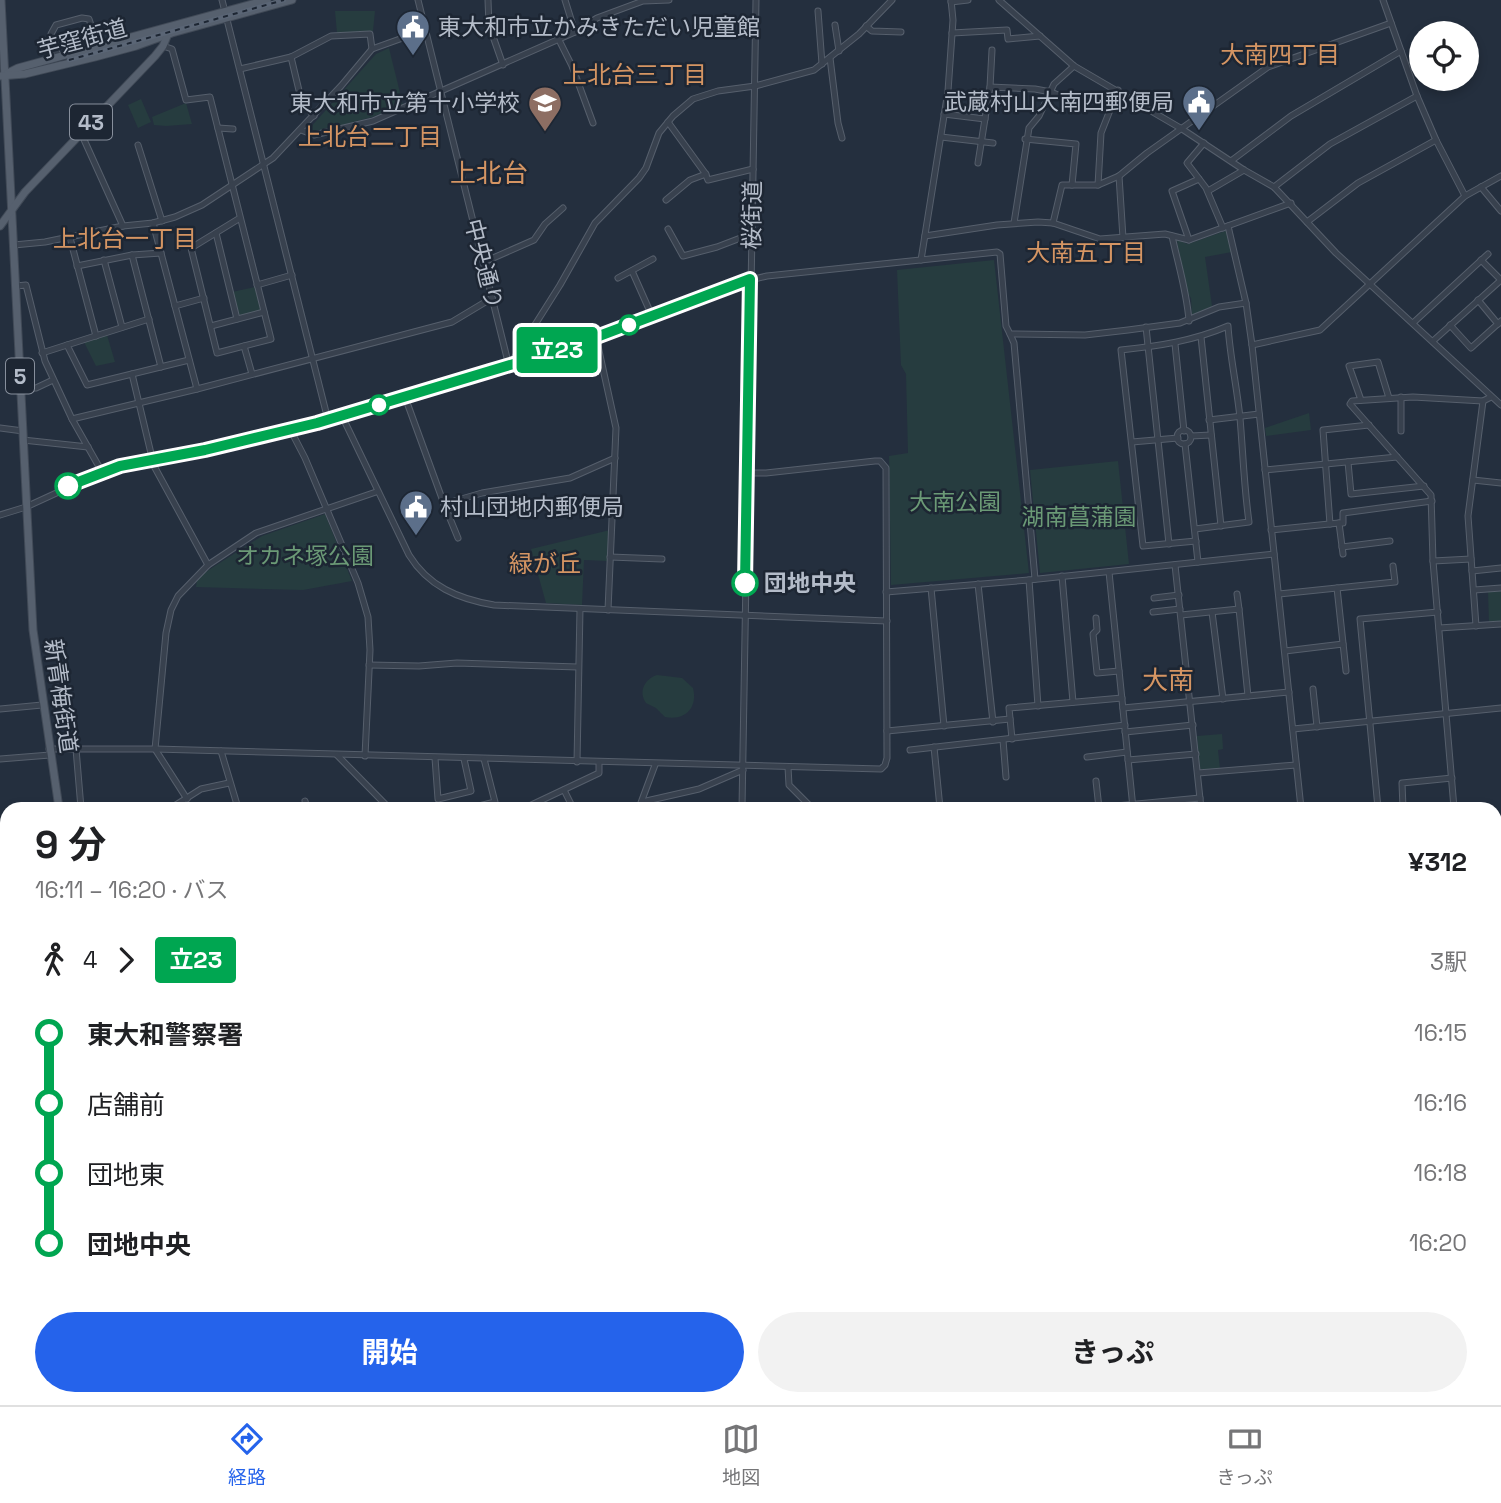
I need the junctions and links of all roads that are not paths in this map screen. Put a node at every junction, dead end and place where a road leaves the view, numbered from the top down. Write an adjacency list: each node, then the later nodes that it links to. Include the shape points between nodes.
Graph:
1 (1, 0): 44 (main road, 新青梅街道 / 5)
2 (222, 0): 17 (street)
3 (267, 0): 17 (main road, 芋窪街道)
4 (292, 0): 17 (main road, 芋窪街道)
5 (418, 0): 21 (street, 中央通り)
6 (488, 0): 41 (street, via 489,25)
7 (565, 0): 24 (street)
8 (669, 0): 14 (street)
9 (756, 0): 45 (street, 桜街道)
10 (892, 0): 20 (street)
11 (968, 0): 15 (street)
12 (999, 0): 27 (street)
13 (1383, 0): 18 (street)
14 (649, 1): 24 (street, via 597,18)
15 (951, 1): 26 (street)
16 (818, 11): 40 (street)
17 (226, 15): 23 (main road, 芋窪街道); 43 (street)
18 (1391, 23): 35 (street); 58 (street, via 1268,67)
19 (835, 25): 34 (street)
20 (866, 26): 25 (street, via 872,31); 34 (street)
21 (425, 30): 32 (street); 48 (street, 中央通り)
22 (94, 31): 29 (street); 29 (street, via 91,21 82,18 53,27); 30 (street)
23 (167, 31): 30 (main road, 芋窪街道); 31 (main road, 43); 39 (main road, 芋窪街道, via 136,46)
24 (575, 32): 28 (street)
25 (901, 32)
26 (952, 33): 27 (street, via 1007,30 1008,39); 52 (street)
27 (1040, 36): 42 (street)
28 (559, 40): 41 (street); 56 (street)
29 (54, 42): 36 (street)
30 (98, 46): 36 (main road, 芋窪街道)
31 (163, 46): 57 (street, via 172,48 186,100 210,97); 61 (main road, 43)
32 (372, 48): 37 (street, via 370,34 331,36); 53 (street)
33 (992, 50): 46 (street)
34 (839, 51): 38 (street)
35 (1401, 51): 50 (street); 71 (street, via 1291,116)
36 (58, 57): 39 (street); 44 (main road, 芋窪街道)
37 (291, 57): 43 (street); 53 (street, via 302,103)
38 (831, 58): 40 (street); 63 (street)
39 (70, 62): 44 (main road, 芋窪街道, via 25,75)
40 (822, 64): 45 (street)
41 (503, 65): 48 (street)
42 (1074, 65): 47 (street); 49 (street)
43 (240, 69): 73 (street)
44 (3, 76): 66 (main road, 新青梅街道 / 5)
45 (755, 86): 55 (street, via 693,99); 74 (street, 桜街道)
46 (990, 88): 49 (street); 54 (street)
47 (1118, 90): 58 (street); 80 (street, via 1101,133)
48 (440, 91): 60 (street, via 373,121 314,135); 119 (street, 中央通り)
49 (1051, 92): 51 (street); 64 (street)
50 (1417, 96): 65 (street); 84 (street, via 1330,144)
51 (1083, 106)
52 (944, 114): 54 (street); 62 (street)
53 (314, 116): 60 (street)
54 (985, 119): 67 (street)
55 (668, 122): 76 (street); 158 (street, via 646,169 595,223)
56 (593, 123)
57 (218, 128): 59 (street); 83 (street)
58 (1182, 128): 68 (street); 77 (street)
59 (233, 129)
60 (301, 130): 73 (street)
61 (81, 133): 86 (main road, 43); 101 (street)
62 (941, 137): 67 (street); 106 (street)
63 (842, 138)
64 (1025, 139): 82 (street, via 1076,144); 98 (street)
65 (1436, 140): 88 (street); 96 (street, via 1358,183)
66 (4, 141): 81 (main road, 新青梅街道 / 5)
67 (981, 141): 69 (street); 72 (street)
68 (1204, 142): 71 (street); 79 (street, via 1187,163)
69 (993, 143)
70 (138, 145): 95 (street)
71 (1231, 161): 75 (street)
72 (978, 163)
73 (264, 165): 83 (street); 122 (street)
74 (753, 169): 76 (street, via 708,180); 105 (street, 桜街道)
75 (1244, 170): 84 (street); 87 (street)
76 (706, 174): 89 (street, via 690,180)
77 (1119, 176): 80 (street); 109 (street)
78 (1501, 176): 85 (street)
79 (1199, 179): 87 (street); 110 (street, via 1171,191)
80 (1098, 184): 82 (street)
81 (11, 185): 86 (main road); 91 (main road, 新青梅街道 / 5)
82 (1072, 185): 99 (street, via 1062,185)
83 (233, 186): 94 (street); 95 (street)
84 (1274, 187): 90 (street)
85 (1481, 187): 88 (street); 93 (street)
86 (27, 190): 91 (main road, 43)
87 (1208, 191): 102 (street)
88 (1465, 196): 127 (street)
89 (666, 200)
90 (1291, 203): 96 (street); 102 (street)
91 (12, 208): 100 (main road, 43); 111 (main road, 新青梅街道 / 5)
92 (563, 208): 119 (street, via 534,240)
93 (1501, 211)
94 (240, 218): 104 (street); 126 (street)
95 (162, 221): 97 (street)
96 (1307, 222): 127 (street)
97 (153, 223): 101 (street); 112 (street)
98 (1014, 223): 99 (street); 106 (street)
99 (1053, 223): 109 (street, via 1100,239)
100 (0, 226)
101 (123, 226): 108 (street)
102 (1226, 227): 110 (street); 132 (street)
103 (668, 229): 105 (street, via 682,256)
104 (216, 233): 129 (street, via 191,248); 137 (street)
105 (751, 234): 124 (street, 桜街道)
106 (925, 236): 117 (street)
107 (1172, 236): 109 (street); 110 (street); 138 (street, via 1188,298)
108 (70, 238): 111 (street); 120 (street)
109 (1123, 238)
110 (1189, 240)
111 (14, 245): 128 (main road, 新青梅街道 / 5)
112 (161, 253): 114 (street); 133 (street)
113 (1488, 254): 118 (street)
114 (132, 255): 116 (street); 136 (street)
115 (653, 259): 121 (street)
116 (104, 260): 120 (street); 143 (street)
117 (921, 260): 124 (street); 145 (street, via 1000,254)
118 (1481, 260): 125 (street); 139 (street)
119 (484, 262): 130 (street, 中央通り)
120 (78, 266): 146 (street)
121 (632, 271): 123 (street); 135 (street)
122 (292, 275): 126 (street); 156 (street)
123 (618, 278)
124 (750, 279): 135 (street); 199 (street, 桜街道)
125 (1501, 280): 131 (street)
126 (257, 285): 134 (street)
127 (1371, 285): 139 (street); 152 (street, via 1320,330)
128 (16, 286): 155 (street, via 26,285); 163 (main road, 新青梅街道 / 5)
129 (204, 298): 133 (street); 142 (street)
130 (492, 298): 156 (street, via 452,322); 158 (street, 中央通り)
131 (1478, 300): 140 (street); 141 (street)
132 (1246, 303): 138 (street, via 1219,307); 152 (street)
133 (175, 306): 157 (street)
134 (264, 312): 137 (street); 153 (street, via 271,339)
135 (652, 316): 147 (street)
136 (149, 318): 143 (street); 159 (street)
137 (237, 319): 142 (street)
138 (1189, 321): 144 (street)
139 (1413, 323): 149 (street)
140 (1499, 323): 141 (street, via 1471,348)
141 (1450, 325): 149 (street)
142 (211, 326): 153 (street, via 218,353)
143 (122, 327): 146 (street)
144 (1146, 327): 145 (street, via 1085,335); 154 (street)
145 (1010, 334): 231 (street)
146 (96, 336): 151 (street)
147 (596, 337): 158 (street); 193 (street, via 616,428)
148 (1201, 337): 150 (street); 175 (street, via 1228,326); 178 (street)
149 (1433, 341): 167 (street)
150 (1175, 344): 154 (street); 182 (street)
151 (66, 345): 155 (street); 160 (street, via 87,385)
152 (1252, 345): 173 (street)
153 (244, 346): 161 (street)
154 (1149, 347): 188 (street); 189 (street, via 1121,350)
155 (42, 353): 162 (street)
156 (312, 358): 161 (street); 177 (street)
157 (189, 360): 159 (street); 164 (street)
158 (509, 366): 165 (street)
159 (162, 367): 160 (street)
160 (132, 374): 172 (street)
161 (252, 374): 164 (street)
162 (53, 380): 163 (street); 176 (street)
163 (20, 389): 184 (main road, 新青梅街道 / 5)
164 (197, 389): 172 (street)
165 (405, 397): 174 (street); 205 (street)
166 (1401, 397): 168 (street); 170 (street); 183 (street)
167 (1491, 397): 170 (street); 171 (street)
168 (1389, 398): 169 (street); 169 (street, via 1378,362 1349,366)
169 (1361, 400): 179 (street, via 1350,404)
170 (1483, 401): 200 (street)
171 (1500, 401)
172 (140, 403): 176 (street); 194 (street)
173 (1259, 414): 175 (street); 197 (street)
174 (342, 416): 177 (street); 203 (street)
175 (1240, 416): 178 (street); 211 (street, via 1248,522)
176 (72, 419): 191 (street)
177 (328, 420): 181 (street)
178 (1209, 420): 185 (street)
179 (1369, 425): 192 (street); 196 (street, via 1323,430)
180 (0, 428): 184 (street)
181 (290, 429): 194 (street); 207 (street)
182 (1184, 431): 186 (street); 187 (street)
183 (1401, 431)
184 (23, 435): 191 (street); 206 (main road, 新青梅街道 / 5)
185 (1211, 435): 186 (street); 211 (street)
186 (1191, 436): 190 (street)
187 (1178, 438): 188 (street); 190 (street)
188 (1158, 439): 189 (street); 217 (street)
189 (1132, 442): 217 (street, via 1143,546)
190 (1185, 444): 212 (street)
191 (88, 447): 198 (street)
192 (1397, 457): 195 (street); 202 (street)
193 (615, 458): 205 (street, via 570,478); 219 (street)
194 (153, 460): 198 (street); 224 (street)
195 (1348, 462): 196 (street); 202 (street, via 1351,494)
196 (1326, 464): 197 (street); 210 (street)
197 (1265, 470): 213 (street)
198 (102, 472): 206 (street)
199 (747, 473): 237 (street, via 875,461 883,464); 249 (street, 桜街道)
200 (1473, 480): 201 (street); 221 (street, via 1468,516)
201 (1501, 483)
202 (1423, 486): 204 (street)
203 (376, 492): 207 (street); 242 (street, via 415,566 452,594 494,605)
204 (1432, 501): 209 (street, via 1343,513 1343,523); 222 (street)
205 (444, 503): 214 (street)
206 (26, 507): 208 (street); 268 (main road, 新青梅街道 / 5)
207 (326, 508): 224 (street, via 256,533); 257 (street, via 368,617)
208 (0, 515)
209 (1339, 523): 210 (street); 216 (street, via 1342,551)
210 (1330, 524): 213 (street)
211 (1221, 526): 212 (street)
212 (1195, 529): 215 (street)
213 (1271, 530): 218 (street)
214 (458, 538)
215 (1196, 541): 217 (street); 223 (street)
216 (1390, 541)
217 (1169, 544)
218 (1274, 554): 223 (street); 239 (street)
219 (610, 557): 220 (street); 244 (street)
220 (662, 559)
221 (1471, 559): 222 (street); 228 (street)
222 (1433, 561): 245 (street)
223 (1198, 562): 225 (street)
224 (208, 565): 287 (street, via 181,590 171,610)
225 (1175, 565): 229 (street); 240 (street)
226 (1393, 566): 234 (street, via 1395,582)
227 (1501, 568): 228 (street)
228 (1472, 571): 236 (street)
229 (1109, 572): 230 (street); 259 (street)
230 (1062, 576): 231 (street); 266 (street)
231 (1032, 579): 232 (street); 269 (street)
232 (978, 584): 233 (street); 276 (street)
233 (931, 588): 237 (street); 277 (street)
234 (1336, 588): 239 (street); 255 (street)
235 (1501, 588): 236 (street)
236 (1474, 590): 253 (street)
237 (886, 592): 251 (street)
238 (1237, 594): 243 (street)
239 (1279, 594): 256 (street)
240 (1179, 595): 241 (street); 247 (street)
241 (1154, 598)
242 (580, 609): 244 (street); 258 (street)
243 (1239, 609): 248 (street); 263 (street)
244 (608, 610): 249 (street)
245 (1438, 611): 254 (street); 275 (street, via 1360,619)
246 (1153, 612): 247 (street)
247 (1181, 612): 248 (street); 267 (street)
248 (1212, 612): 265 (street)
249 (745, 616): 251 (street); 306 (street, 桜街道)
250 (1096, 618): 259 (street, via 1097,673)
251 (887, 621): 282 (street)
252 (1501, 624): 253 (street)
253 (1476, 626): 254 (street)
254 (1439, 628): 273 (street)
255 (1343, 645): 256 (street); 260 (street)
256 (1285, 651): 262 (street)
257 (369, 665): 258 (street); 294 (street)
258 (578, 667): 301 (street)
259 (1119, 671): 264 (street)
260 (1346, 671)
261 (1313, 689): 279 (street)
262 (1289, 692): 263 (street); 281 (street)
263 (1248, 696): 265 (street)
264 (1122, 698): 266 (street); 270 (street)
265 (1223, 699): 267 (street)
266 (1073, 702): 269 (street)
267 (1190, 703): 270 (street); 278 (street)
268 (42, 705): 272 (street); 290 (main road, 新青梅街道 / 5)
269 (1038, 706): 274 (street, via 1009,708)
270 (1123, 708): 280 (street)
271 (1501, 708): 273 (street)
272 (0, 709)
273 (1446, 714): 275 (street); 309 (street)
274 (1010, 719): 276 (street); 283 (street)
275 (1371, 721): 279 (street); 335 (street)
276 (993, 722): 277 (street)
277 (944, 726): 282 (street)
278 (1193, 726): 280 (street); 292 (street)
279 (1317, 727): 281 (street)
280 (1125, 729): 283 (street); 291 (street)
281 (1293, 729): 304 (street)
282 (887, 731): 305 (street, via 886,762 881,769)
283 (1012, 739): 284 (street)
284 (1003, 740): 285 (street); 308 (street)
285 (934, 747): 288 (street); 329 (street)
286 (76, 749): 287 (street); 290 (street); 317 (street)
287 (155, 749): 289 (street); 315 (street)
288 (910, 750)
289 (221, 751): 293 (street); 311 (street)
290 (49, 752): 297 (street); 316 (main road, 新青梅街道 / 5)
291 (1127, 752): 295 (street); 300 (street)
292 (1196, 754): 300 (street); 307 (street)
293 (337, 755): 294 (street); 320 (street)
294 (365, 756): 296 (street)
295 (1087, 757)
296 (435, 758): 298 (street); 313 (street, via 438,799)
297 (0, 759)
298 (464, 759): 299 (street); 313 (street)
299 (484, 759): 301 (street); 322 (street)
300 (1128, 760): 331 (street)
301 (577, 762): 302 (street)
302 (599, 763): 303 (street); 312 (street, via 599,773)
303 (655, 765): 306 (street); 325 (street)
304 (1296, 765): 307 (street); 334 (street)
305 (788, 767): 306 (street); 328 (street, via 789,785)
306 (743, 768): 326 (street, via 699,789); 327 (street, 桜街道)
307 (1198, 773): 314 (street)
308 (1006, 777)
309 (1452, 778): 336 (street, via 1402,783); 337 (street)
310 (1096, 781): 330 (street)
311 (229, 783): 315 (street, via 201,789); 319 (street)
312 (564, 790): 323 (street); 324 (street)
313 (471, 791): 321 (street)
314 (1200, 798): 332 (street); 333 (street)
315 (187, 799): 318 (street)
316 (58, 802)
317 (80, 802)
318 (182, 802)
319 (236, 802)
320 (383, 802)
321 (472, 802)
322 (495, 802)
323 (544, 802)
324 (570, 802)
325 (641, 802)
326 (651, 802)
327 (742, 802)
328 (805, 802)
329 (939, 802)
330 (1097, 802)
331 (1133, 802)
332 (1166, 802)
333 (1200, 802)
334 (1300, 802)
335 (1378, 802)
336 (1403, 802)
337 (1454, 802)

